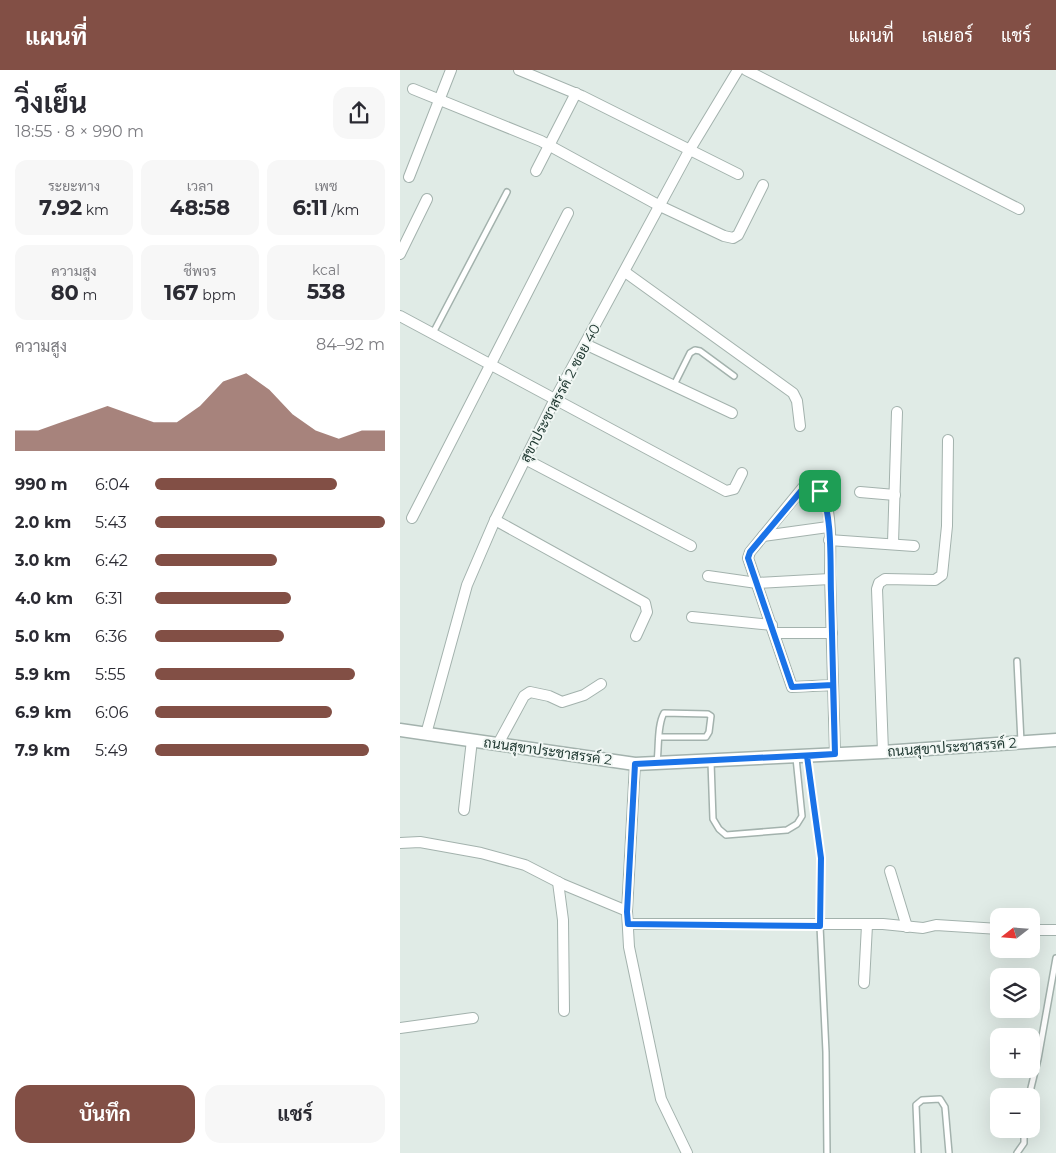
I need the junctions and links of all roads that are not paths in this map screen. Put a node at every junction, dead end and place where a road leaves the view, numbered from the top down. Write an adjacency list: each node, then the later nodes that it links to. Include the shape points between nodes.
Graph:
1 (451, 70): 7 (street)
2 (519, 70): 6 (street)
3 (738, 70): 9 (street, สุขาประชาสรรค์ 2 ซอย 40)
4 (746, 70): 17 (street)
5 (413, 89): 7 (street)
6 (576, 93): 8 (street); 9 (street)
7 (439, 98): 8 (street); 12 (street)
8 (548, 145): 10 (street); 16 (street)
9 (689, 151): 11 (street); 16 (street, สุขาประชาสรรค์ 2 ซอย 40)
10 (536, 171)
11 (738, 174)
12 (409, 177)
13 (763, 185): 16 (street, via 738,235 733,238)
14 (508, 192): 22 (lane)
15 (427, 199): 19 (street)
16 (660, 206): 20 (street, สุขาประชาสรรค์ 2 ซอย 40)
17 (1019, 209)
18 (568, 213): 24 (street)
19 (400, 254)
20 (625, 272): 23 (street, สุขาประชาสรรค์ 2 ซอย 40); 30 (street, via 793,393)
21 (400, 316): 22 (street)
22 (432, 334): 24 (street)
23 (585, 344): 26 (street); 27 (street, สุขาประชาสรรค์ 2 ซอย 40)
24 (492, 366): 27 (street); 36 (street)
25 (734, 376): 26 (lane, via 695,350 690,353)
26 (674, 385): 29 (street)
27 (554, 399): 32 (street, สุขาประชาสรรค์ 2 ซอย 40); 33 (street, via 726,491 734,489)
28 (897, 412): 35 (street)
29 (732, 413)
30 (800, 426)
31 (948, 440): 61 (street, via 947,526 942,575 935,580 885,579 877,589)
32 (525, 459): 37 (street, สุขาประชาสรรค์ 2 ซอย 40); 42 (street)
33 (742, 473)
34 (860, 492): 35 (street)
35 (895, 495): 41 (street)
36 (412, 518)
37 (495, 520): 50 (street, via 645,602 647,612); 55 (street, สุขาประชาสรรค์ 2 ซอย 40, via 467,585)
38 (828, 527): 39 (street); 39 (street, via 825,498 816,486 810,484); 40 (street)
39 (763, 536): 46 (street, via 748,558)
40 (829, 540): 41 (street); 45 (street)
41 (893, 543): 43 (street)
42 (691, 546)
43 (914, 546)
44 (708, 576): 46 (street)
45 (830, 579): 46 (street); 49 (street)
46 (757, 583): 48 (street)
47 (692, 617): 48 (street)
48 (773, 629): 49 (street); 53 (street, via 792,687)
49 (832, 633): 53 (street)
50 (636, 636)
51 (1017, 661): 59 (lane)
52 (601, 684): 60 (street, via 584,695 562,702 530,692 524,696)
53 (833, 685): 62 (street)
54 (400, 730): 55 (street, ถนนสุขาประชาสรรค์ 2)
55 (426, 734): 57 (street, ถนนสุขาประชาสรรค์ 2)
56 (660, 737): 56 (lane, via 706,737 710,732 711,716 664,712); 65 (lane)
57 (472, 740): 60 (street, ถนนสุขาประชาสรรค์ 2); 67 (street)
58 (1056, 740): 59 (street, ถนนสุขาประชาสรรค์ 2)
59 (1021, 742): 61 (street, ถนนสุขาประชาสรรค์ 2)
60 (498, 744): 66 (street, ถนนสุขาประชาสรรค์ 2)
61 (883, 752): 62 (street, ถนนสุขาประชาสรรค์ 2)
62 (835, 754): 63 (street, ถนนสุขาประชาสรรค์ 2)
63 (802, 756): 64 (street, ถนนสุขาประชาสรรค์ 2); 64 (lane, via 802,816 798,824 787,830 745,834 726,835 718,830 713,819); 74 (lane, via 821,858)
64 (712, 761): 65 (street, ถนนสุขาประชาสรรค์ 2)
65 (657, 763): 66 (street, ถนนสุขาประชาสรรค์ 2)
66 (635, 764): 71 (street)
67 (464, 810)
68 (400, 843): 70 (street, via 420,842 481,853 525,865)
69 (890, 871): 75 (street)
70 (558, 882): 71 (street); 81 (street, via 563,920)
71 (627, 912): 72 (street)
72 (628, 924): 74 (street); 86 (street, via 629,947 661,1099)
73 (866, 925): 74 (street); 75 (street); 80 (street)
74 (820, 926): 87 (lane)
75 (907, 927): 76 (street, via 923,928 936,924)
76 (990, 928)
77 (1040, 930): 78 (street)
78 (1056, 930)
79 (1056, 958): 84 (lane)
80 (864, 983)
81 (564, 1011)
82 (473, 1018): 83 (street)
83 (400, 1028)
84 (1031, 1088)
85 (1024, 1138): 90 (lane)
86 (687, 1153)
87 (827, 1153)
88 (918, 1153): 89 (lane, via 916,1105 922,1100 940,1100 945,1107)
89 (949, 1153)
90 (1017, 1153)

